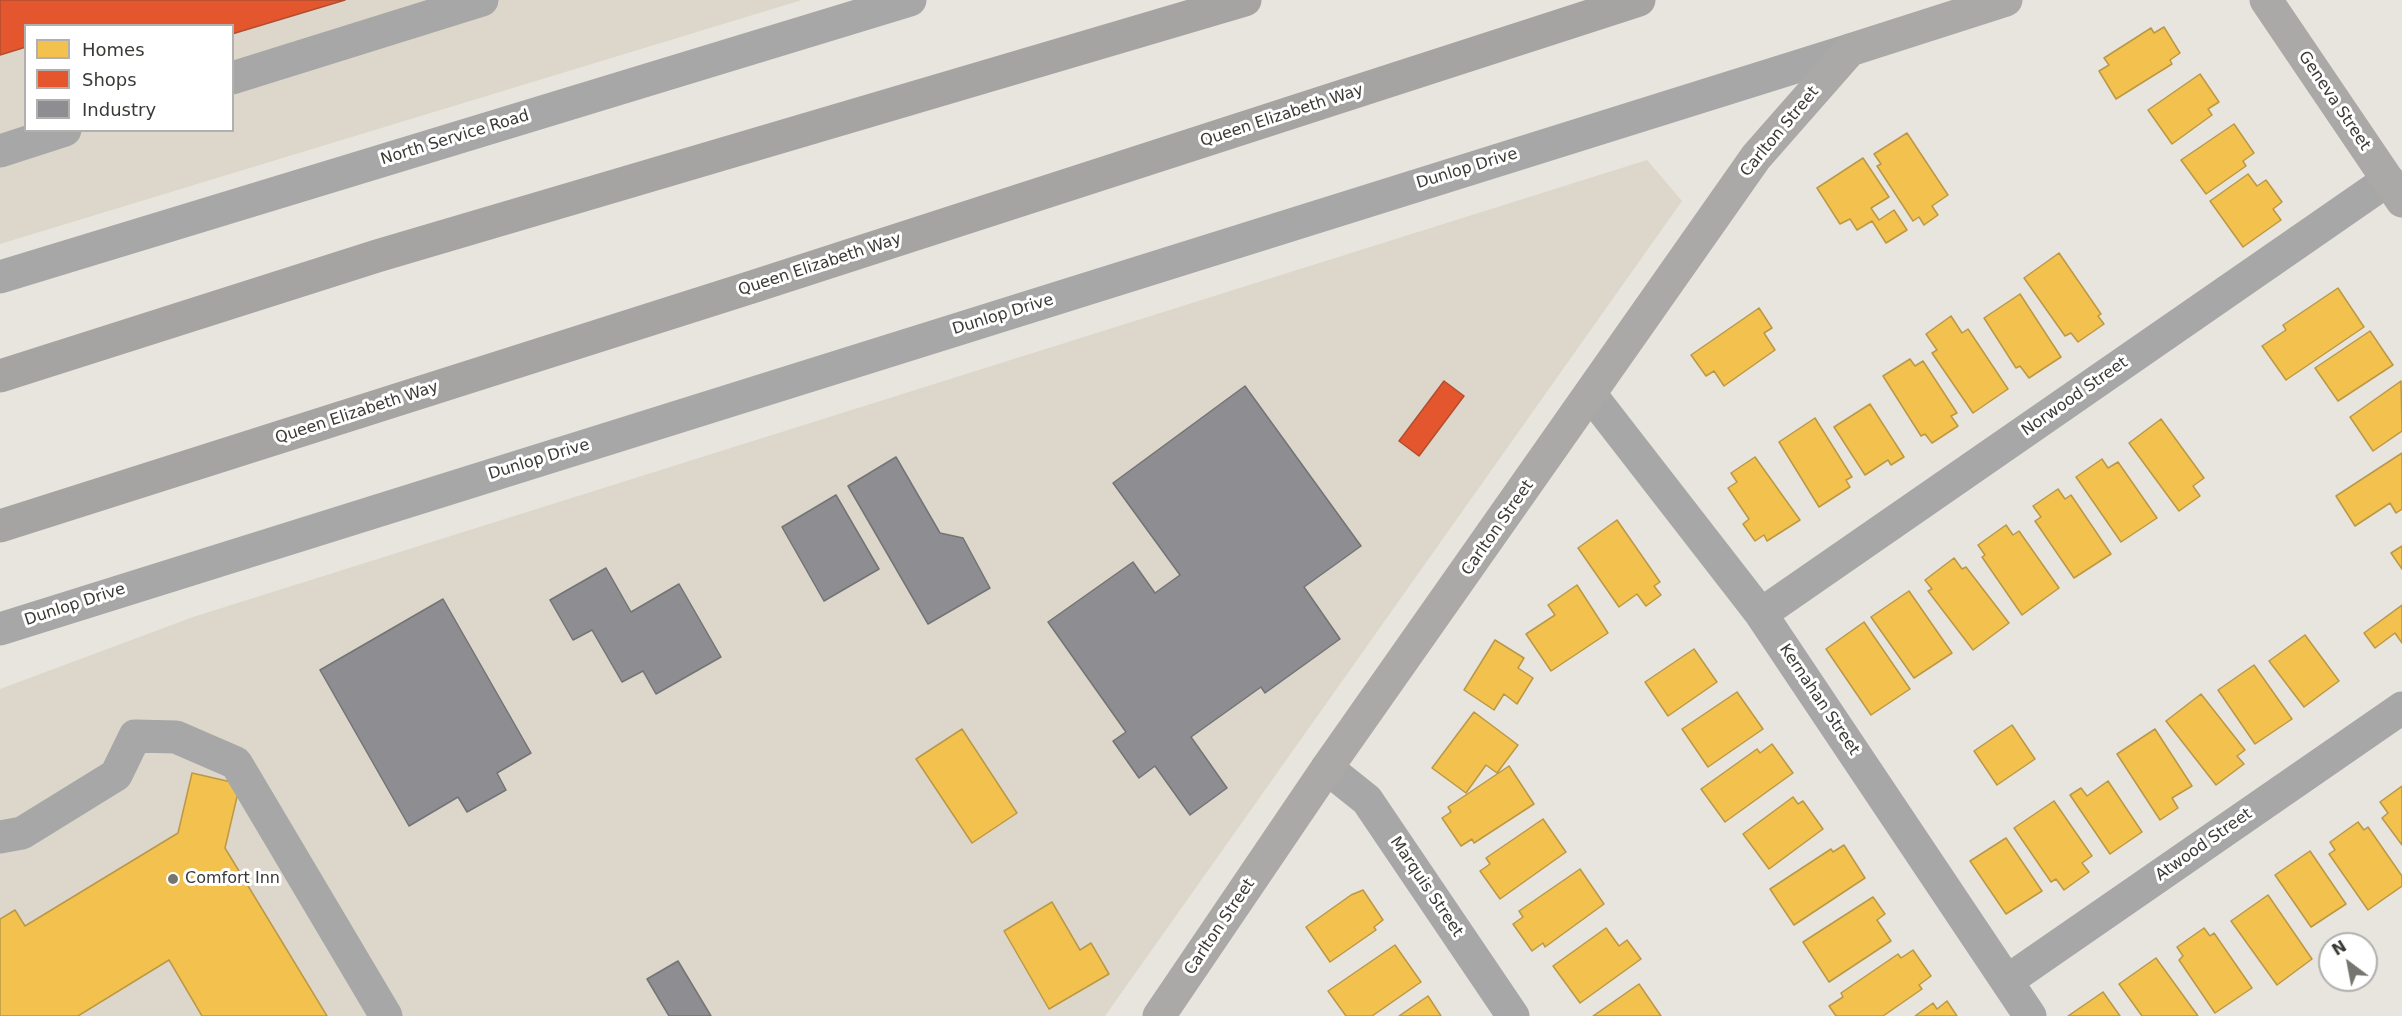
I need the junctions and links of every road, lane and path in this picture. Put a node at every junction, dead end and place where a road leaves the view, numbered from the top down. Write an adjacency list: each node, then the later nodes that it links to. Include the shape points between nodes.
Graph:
1 (482, 0): 8 (street)
2 (910, 0): 12 (street, North Service Road)
3 (1245, 0): 13 (highway, via 377,256)
4 (1639, 0): 15 (highway, Queen Elizabeth Way)
5 (2006, 0): 7 (main road, Dunlop Drive)
6 (2266, 0): 11 (main road, Geneva Street)
7 (1850, 50): 14 (main road, Carlton Street, via 1756,157); 17 (street, Dunlop Drive)
8 (234, 77)
9 (59, 132): 10 (street)
10 (0, 151)
11 (2395, 191): 16 (street, Norwood Street)
12 (0, 277)
13 (0, 376)
14 (1591, 395): 16 (street, Kernahan Street); 19 (main road, Carlton Street)
15 (0, 526)
16 (1761, 614): 21 (street, Kernahan Street)
17 (0, 629)
18 (2402, 708): 21 (street, Atwood Street)
19 (1328, 768): 23 (main road, Carlton Street); 24 (street, Marquis Street, via 1368,800)
20 (0, 837): 22 (street, via 22,833 116,775 135,736 176,737 236,763)
21 (2007, 981): 25 (street, Kernahan Street)
22 (386, 1016)
23 (1159, 1016)
24 (1513, 1016)
25 (2030, 1016)

